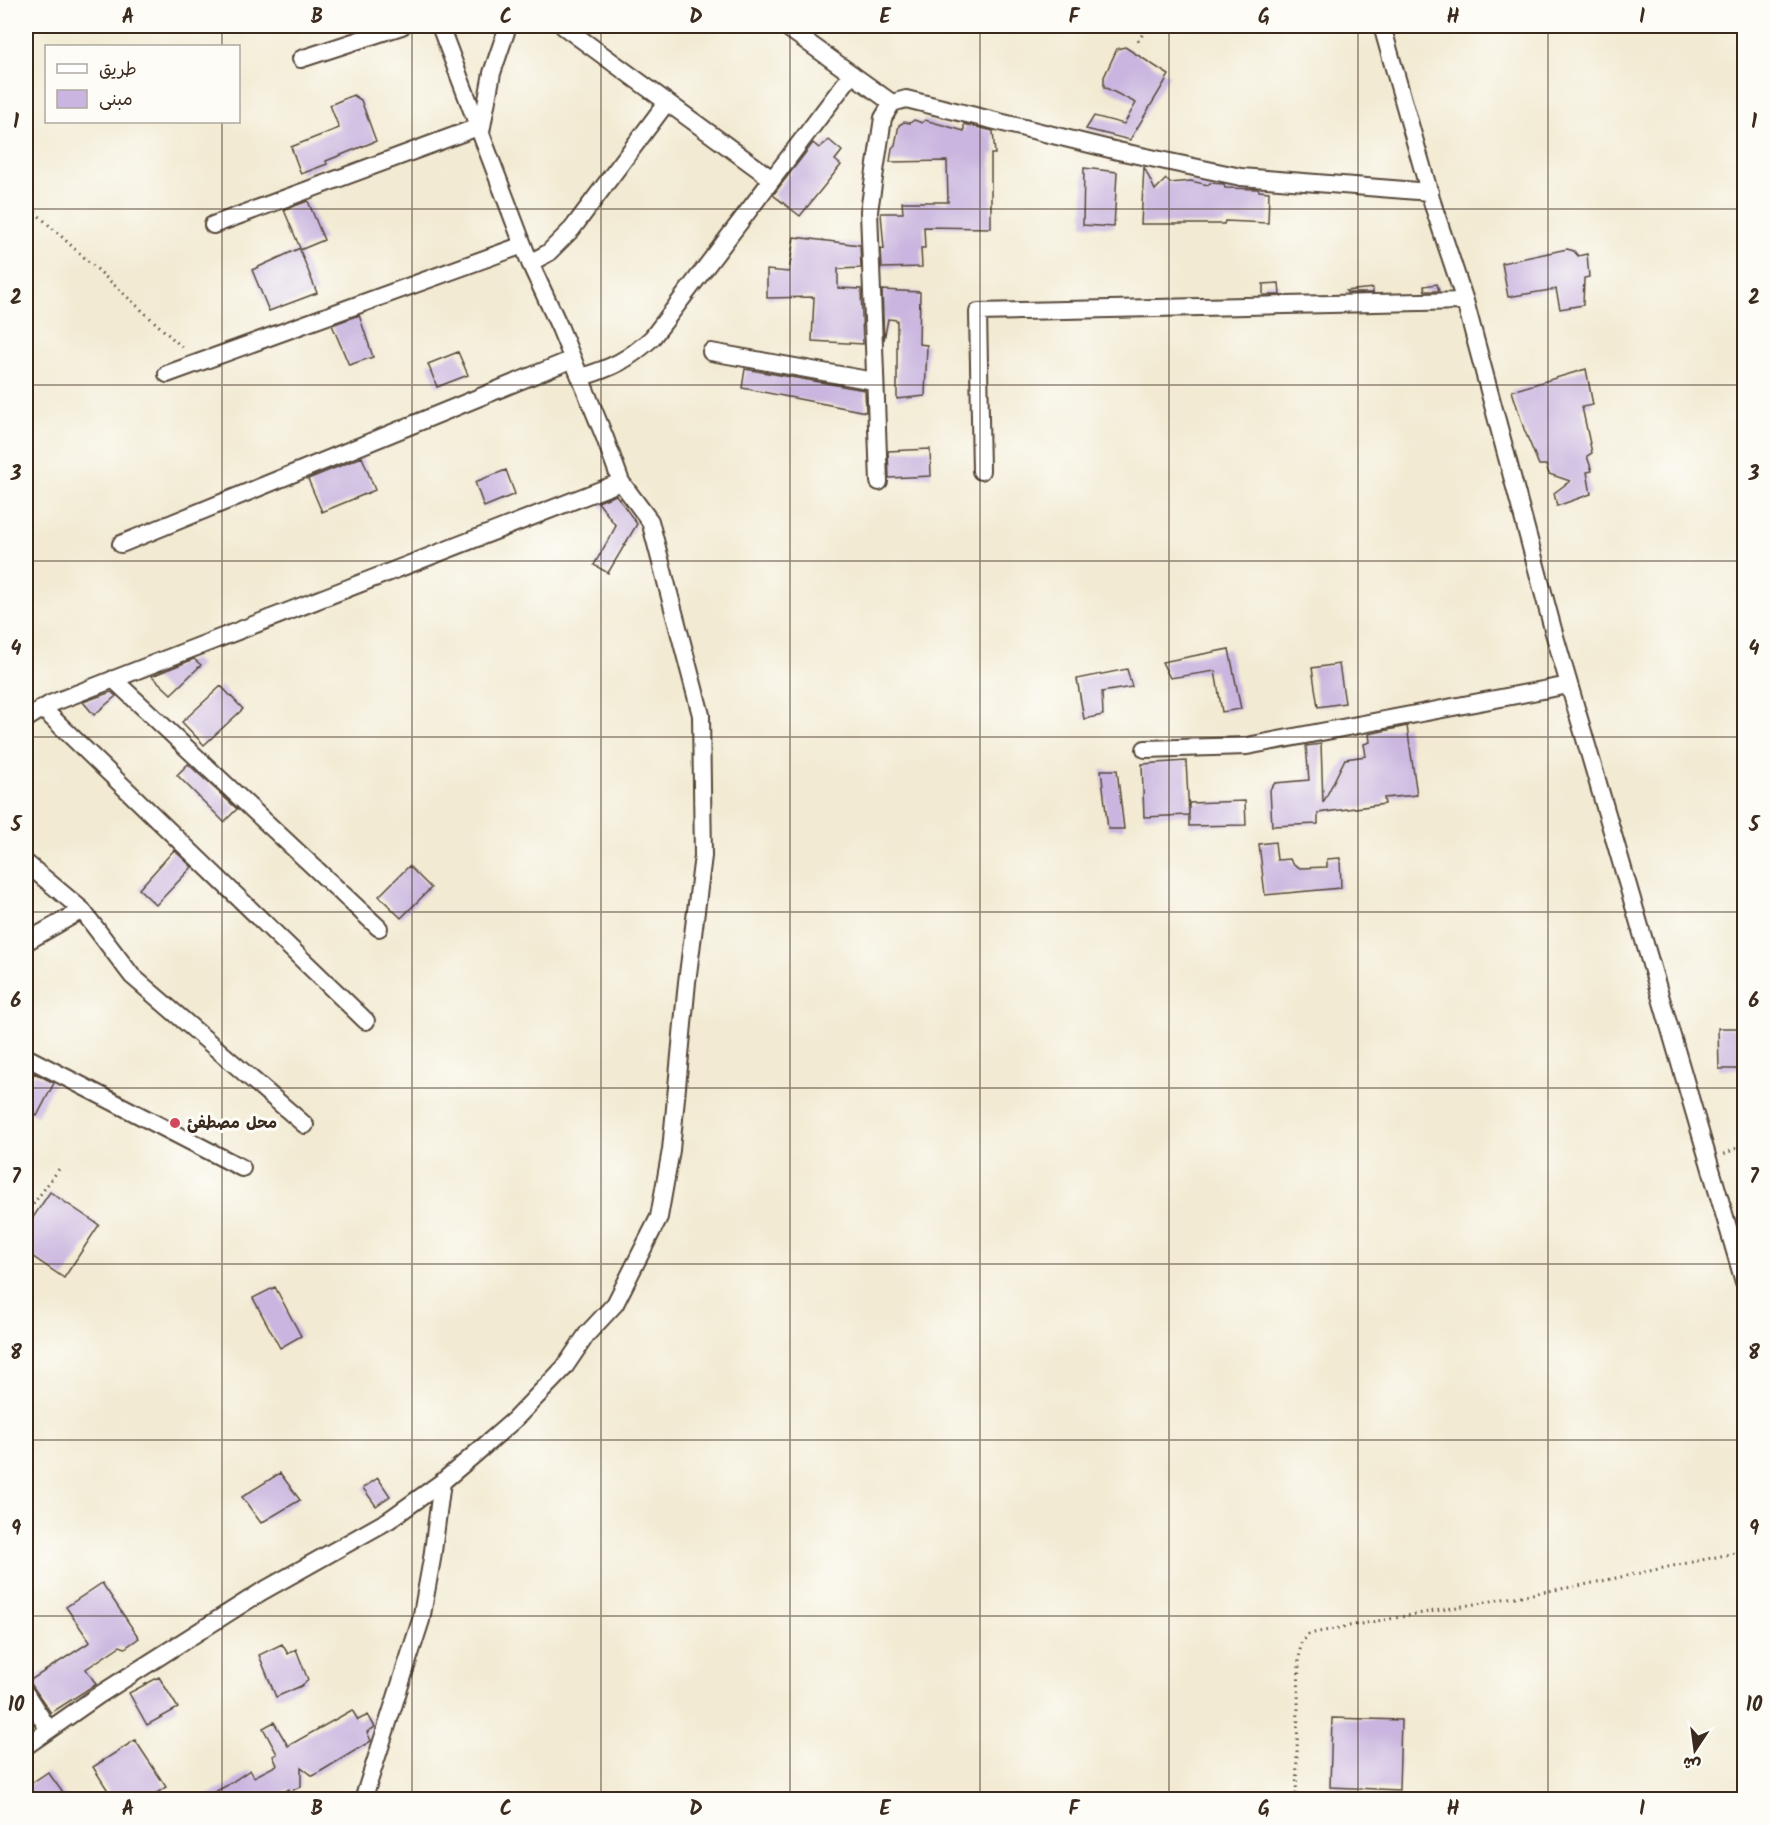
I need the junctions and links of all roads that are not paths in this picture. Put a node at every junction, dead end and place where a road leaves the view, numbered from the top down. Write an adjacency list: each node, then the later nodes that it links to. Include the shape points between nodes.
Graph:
1 (402, 26): 7 (street)
2 (440, 26): 11 (street)
3 (508, 26): 11 (street)
4 (563, 26): 9 (street)
5 (785, 26): 8 (street)
6 (1382, 26): 13 (street)
7 (301, 59)
8 (852, 74): 10 (street); 12 (street)
9 (667, 102): 12 (street); 16 (street, via 572,229 548,253)
10 (892, 103): 13 (street, via 906,99 1118,152 1241,177); 22 (street, via 884,118 869,211)
11 (479, 131): 14 (street); 15 (street)
12 (772, 180): 21 (street, via 652,338 608,369)
13 (1430, 192): 17 (street)
14 (213, 225)
15 (523, 245): 16 (street); 20 (street)
16 (530, 263): 19 (street)
17 (1465, 301): 23 (street, via 978,312); 28 (street)
18 (711, 352): 22 (street)
19 (573, 359): 21 (street); 26 (street)
20 (167, 374)
21 (581, 378): 24 (street)
22 (874, 381): 25 (street)
23 (981, 471)
24 (621, 482): 27 (street); 41 (street, via 650,521 701,715 703,856 671,1150 659,1217 615,1304 587,1334 564,1368 514,1420)
25 (879, 482)
26 (121, 544)
27 (113, 679): 29 (street); 34 (street)
28 (1569, 685): 31 (street, via 1247,746); 40 (street)
29 (42, 708): 30 (street); 36 (street)
30 (26, 719)
31 (1145, 749)
32 (26, 863): 33 (street)
33 (82, 910): 35 (street); 38 (street, via 132,976)
34 (379, 928)
35 (26, 942)
36 (366, 1021)
37 (26, 1057): 39 (street)
38 (305, 1125)
39 (242, 1168)
40 (1744, 1282)
41 (442, 1482): 43 (street, via 389,1520 261,1592); 45 (street, via 421,1620)
42 (26, 1694): 43 (street)
43 (49, 1730): 44 (street)
44 (26, 1746)
45 (363, 1800)

